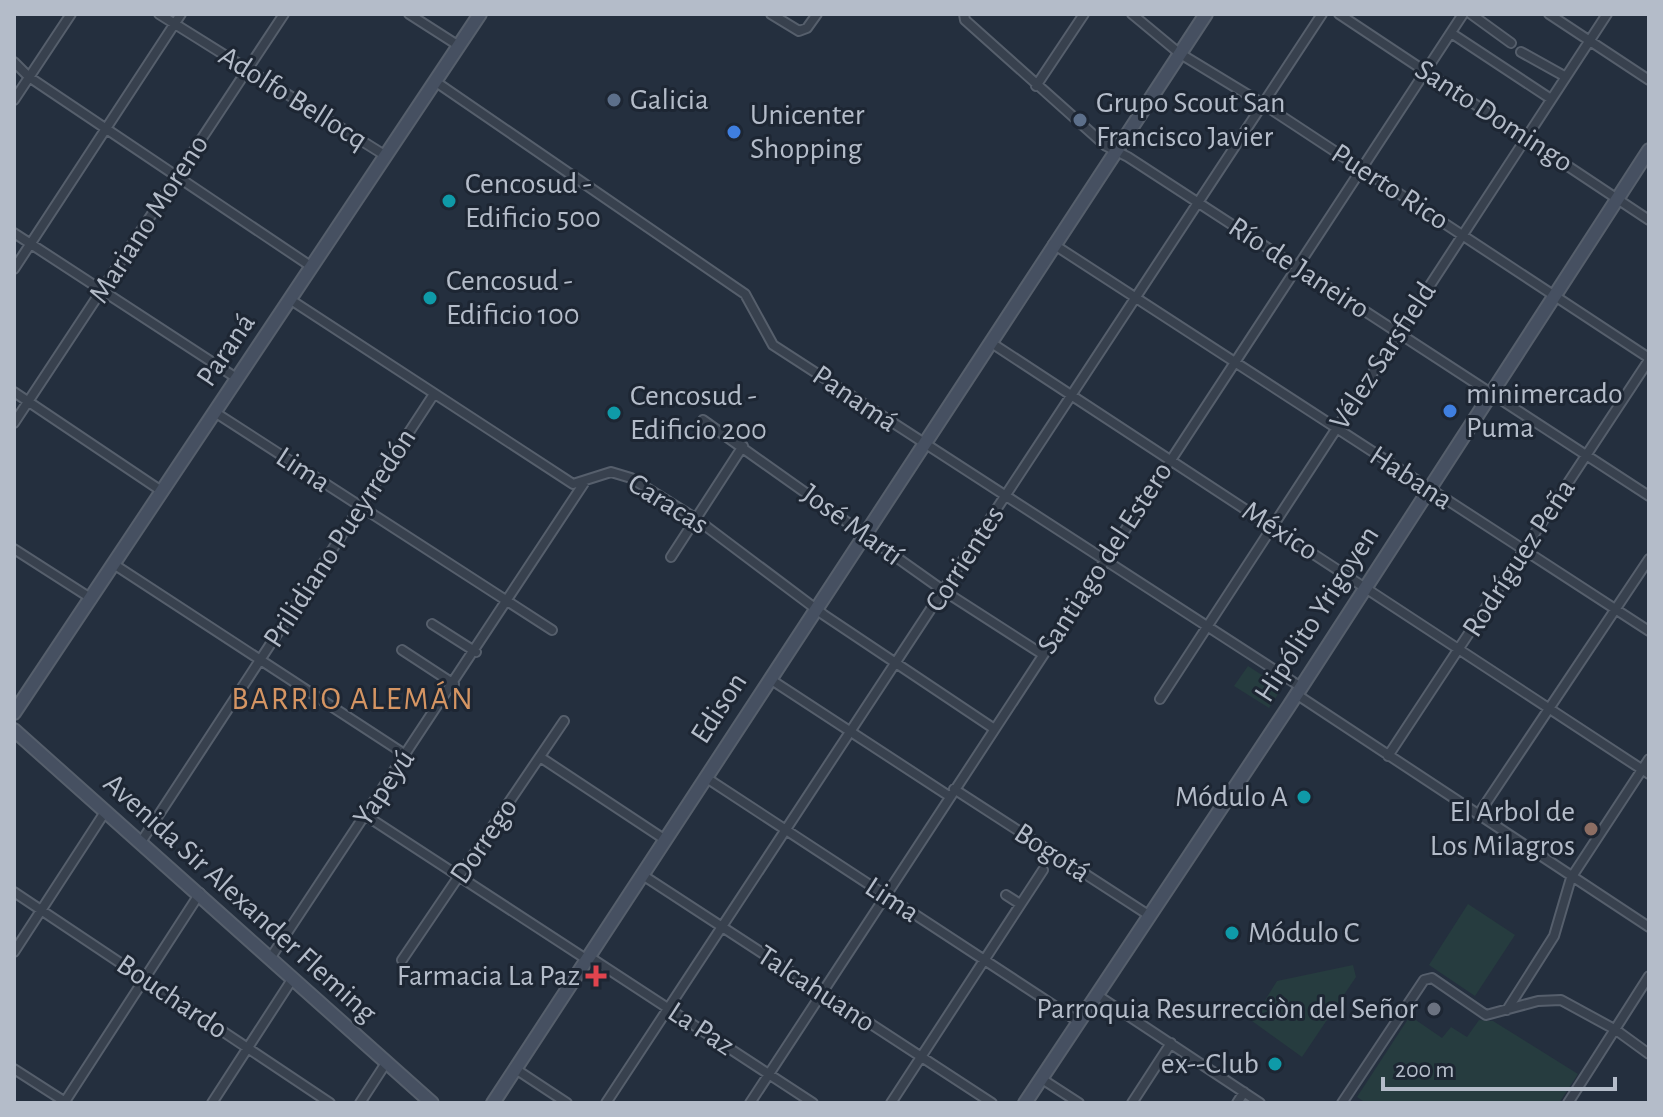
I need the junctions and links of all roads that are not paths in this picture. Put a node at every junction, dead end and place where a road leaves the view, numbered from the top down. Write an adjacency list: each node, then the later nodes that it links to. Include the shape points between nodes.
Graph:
1 (71, 14): 29 (street)
2 (159, 14): 19 (street, Adolfo Bellocq)
3 (181, 14): 19 (street)
4 (284, 14): 27 (street, Mariano Moreno)
5 (409, 14): 23 (street)
6 (480, 14): 23 (street, Paraná)
7 (771, 14): 8 (street, via 790,28 807,28)
8 (817, 14)
9 (1084, 14): 33 (street)
10 (1132, 14): 25 (street, Puerto Rico)
11 (1206, 14): 25 (street, Edison)
12 (1322, 14): 36 (street, Corrientes)
13 (1339, 14): 28 (street, Santo Domingo)
14 (1463, 14): 20 (street, Santiago del Estero)
15 (1471, 14): 22 (street)
16 (1549, 14): 21 (street)
17 (1607, 14): 21 (street, Vélez Sarsfield)
18 (965, 17): 33 (street, Río de Janeiro)
19 (174, 24): 27 (street, Adolfo Bellocq); 37 (street)
20 (1451, 33): 28 (street, Santiago del Estero); 34 (street)
21 (1590, 41): 30 (street, Vélez Sarsfield); 31 (street)
22 (1511, 43)
23 (459, 46): 32 (street, Paraná)
24 (1521, 52): 30 (street)
25 (1179, 53): 36 (street, Puerto Rico); 40 (street, Edison)
26 (14, 62): 29 (street)
27 (247, 69): 41 (street, Adolfo Bellocq); 43 (street, Mariano Moreno)
28 (1425, 71): 38 (street, Santo Domingo); 42 (street, Santiago del Estero)
29 (29, 77): 35 (street); 37 (street)
30 (1566, 77): 34 (street, Vélez Sarsfield)
31 (1649, 80)
32 (436, 82): 41 (street, Paraná); 72 (street, Panamá, via 745,294 773,345)
33 (1036, 86): 40 (street, Río de Janeiro)
34 (1551, 99): 38 (street, Vélez Sarsfield)
35 (14, 100)
36 (1263, 104): 42 (street, Puerto Rico); 45 (street, Corrientes)
37 (105, 129): 43 (street); 49 (street)
38 (1526, 138): 44 (street, Santo Domingo); 48 (street, Vélez Sarsfield)
39 (1649, 150): 44 (street, Hipólito Yrigoyen)
40 (1115, 151): 45 (street, Río de Janeiro); 50 (street, Edison)
41 (386, 156): 52 (street, Paraná)
42 (1361, 168): 48 (street, Puerto Rico); 51 (street, Santiago del Estero)
43 (176, 178): 52 (street); 54 (street, Mariano Moreno)
44 (1618, 198): 46 (street, Santo Domingo); 55 (street, Hipólito Yrigoyen)
45 (1199, 203): 51 (street, Río de Janeiro); 56 (street, Corrientes)
46 (1649, 220)
47 (14, 233): 49 (street)
48 (1463, 235): 55 (street, Puerto Rico); 58 (street, Vélez Sarsfield)
49 (30, 244): 53 (street); 54 (street)
50 (1050, 249): 56 (street, Habana); 59 (street, Edison, via 1006,307)
51 (1296, 266): 58 (street, Río de Janeiro); 61 (street, Santiago del Estero)
52 (312, 267): 57 (street, Paraná)
53 (14, 269)
54 (101, 291): 62 (street); 67 (street, Mariano Moreno)
55 (1555, 296): 60 (street, Puerto Rico); 64 (street, Hipólito Yrigoyen)
56 (1136, 298): 61 (street, Habana); 66 (street, Corrientes)
57 (291, 300): 62 (street, Paraná); 65 (street, Caracas)
58 (1399, 333): 64 (street, Río de Janeiro); 71 (street, Vélez Sarsfield)
59 (990, 342): 66 (street, México); 72 (street, Edison)
60 (1649, 359): 74 (street, Rodríguez Peña)
61 (1234, 362): 71 (street, Habana); 75 (street, Santiago del Estero)
62 (238, 379): 68 (street, Paraná)
63 (14, 392): 67 (street)
64 (1492, 393): 74 (street, Río de Janeiro); 77 (street, Hipólito Yrigoyen)
65 (434, 394): 76 (street, Caracas, via 573,484); 81 (street, Prilidiano Pueyrredón)
66 (1072, 395): 75 (street, México); 79 (street, Corrientes)
67 (28, 402): 70 (street, Mariano Moreno); 78 (street)
68 (216, 413): 78 (street, Paraná); 81 (street, Lima)
69 (703, 420): 73 (street, José Martí)
70 (14, 423)
71 (1336, 429): 77 (street, Habana); 83 (street, Vélez Sarsfield)
72 (925, 443): 79 (street, Panamá); 84 (street, Edison)
73 (743, 446): 82 (street); 84 (street, José Martí)
74 (1586, 456): 80 (street, Río de Janeiro); 86 (street, Rodríguez Peña)
75 (1169, 459): 83 (street, México); 88 (street, Santiago del Estero)
76 (584, 483): 82 (street, Caracas, via 599,474 618,473); 94 (street, Yapeyú)
77 (1429, 490): 86 (street, Habana); 91 (street, Hipólito Yrigoyen)
78 (163, 492): 90 (street, Paraná)
79 (1007, 494): 88 (street, Panamá); 92 (street, Corrientes)
80 (1649, 496)
81 (360, 507): 94 (street, Lima); 105 (street, Prilidiano Pueyrredón)
82 (695, 518): 87 (street); 95 (street, Caracas)
83 (1272, 527): 91 (street, México); 98 (street, Vélez Sarsfield)
84 (864, 535): 92 (street, José Martí); 95 (street, Edison)
85 (14, 549): 93 (street)
86 (1524, 549): 96 (street, Habana); 102 (street, Rodríguez Peña)
87 (671, 557)
88 (1104, 557): 98 (street, Panamá); 104 (street, Santiago del Estero)
89 (1649, 559): 96 (street)
90 (115, 565): 93 (street, Paraná); 105 (street)
91 (1366, 587): 102 (street, México); 109 (street, Hipólito Yrigoyen)
92 (944, 591): 104 (street, José Martí); 106 (street, Corrientes)
93 (92, 599): 112 (street, Paraná)
94 (507, 602): 99 (street, Lima); 103 (street, Yapeyú)
95 (816, 608): 106 (street, Caracas); 107 (street, Edison)
96 (1616, 608): 100 (street, Habana); 111 (street)
97 (432, 624): 103 (street)
98 (1209, 625): 109 (street, Panamá); 110 (street, Vélez Sarsfield)
99 (552, 630)
100 (1649, 631)
101 (402, 650): 108 (street)
102 (1458, 650): 111 (street, México); 118 (street, Rodríguez Peña)
103 (476, 652): 108 (street, Yapeyú)
104 (1042, 654): 114 (street, Santiago del Estero)
105 (260, 660): 117 (street); 129 (street, Prilidiano Pueyrredón)
106 (895, 664): 114 (street, Caracas); 116 (street, Corrientes)
107 (770, 679): 116 (street, Bogotá); 122 (street, Edison)
108 (454, 684): 117 (street, Yapeyú)
109 (1299, 690): 118 (street, Panamá); 140 (street, Hipólito Yrigoyen)
110 (1160, 699)
111 (1549, 709): 121 (street, México); 126 (street)
112 (14, 713)
113 (564, 721): 119 (street, Dorrego)
114 (993, 728): 123 (street, Santiago del Estero)
115 (14, 730): 124 (street, Avenida Sir Alexander Fleming)
116 (851, 732): 123 (street, Bogotá); 127 (street, Corrientes)
117 (406, 755): 125 (street, Yapeyú)
118 (1388, 756): 126 (street, Panamá)
119 (540, 757): 128 (street); 133 (street, Dorrego)
120 (1649, 759): 121 (street)
121 (1645, 772): 132 (street)
122 (705, 777): 127 (street, Lima); 128 (street, Edison)
123 (951, 793): 136 (street, Santiago del Estero); 140 (street, Bogotá)
124 (105, 812): 129 (street, Avenida Sir Alexander Fleming); 139 (street)
125 (365, 815): 133 (street, La Paz); 144 (street, Yapeyú)
126 (1478, 815): 132 (street, Panamá)
127 (786, 830): 136 (street, Lima); 141 (street, Corrientes)
128 (664, 839): 131 (street, Edison)
129 (141, 842): 135 (street, Avenida Sir Alexander Fleming)
130 (1043, 870): 138 (street)
131 (641, 874): 141 (street, Talcahuano); 145 (street, Edison)
132 (1571, 878): 142 (street, Panamá); 154 (street, via 1554,936)
133 (460, 879): 145 (street, La Paz); 146 (street, Dorrego)
134 (14, 892): 139 (street, Bouchardo)
135 (200, 893): 144 (street, Avenida Sir Alexander Fleming); 150 (street)
136 (885, 895): 147 (street, Lima); 151 (street, Santiago del Estero)
137 (1006, 895): 138 (street)
138 (1020, 904): 147 (street)
139 (41, 910): 143 (street); 150 (street, Bouchardo)
140 (1150, 916): 152 (street, Hipólito Yrigoyen)
141 (722, 927): 151 (street, Talcahuano); 153 (street, Corrientes)
142 (1649, 927)
143 (14, 952)
144 (271, 957): 149 (street, Avenida Sir Alexander Fleming)
145 (587, 957): 153 (street, La Paz); 162 (street, Edison)
146 (402, 960)
147 (984, 961): 155 (street, Lima); 160 (street)
148 (1649, 976): 156 (street)
149 (293, 978): 158 (street); 161 (street, Avenida Sir Alexander Fleming)
150 (146, 980): 158 (street, Bouchardo); 167 (street)
151 (822, 992): 160 (street, Talcahuano); 164 (street, Santiago del Estero)
152 (1097, 995): 155 (street, Hipólito Yrigoyen); 157 (street)
153 (668, 1008): 164 (street, La Paz); 174 (street, Corrientes)
154 (1507, 1011): 156 (street, via 1561,1000); 184 (street, via 1486,1015 1432,978 1424,980)
155 (1079, 1022): 165 (street, Hipólito Yrigoyen)
156 (1616, 1030): 159 (street); 185 (street)
157 (1171, 1043): 166 (street); 181 (street)
158 (248, 1048): 168 (street); 169 (street, Bouchardo)
159 (1649, 1054)
160 (921, 1057): 177 (street); 178 (street, Talcahuano)
161 (386, 1063): 170 (street); 171 (street, Avenida Sir Alexander Fleming)
162 (514, 1068): 172 (street, Edison); 173 (street)
163 (14, 1069): 167 (street)
164 (769, 1074): 175 (street, Santiago del Estero); 176 (street, La Paz)
165 (1042, 1079): 179 (street, Hipólito Yrigoyen); 180 (street)
166 (1244, 1092): 182 (street); 183 (street)
167 (65, 1103)
168 (212, 1103)
169 (330, 1103)
170 (360, 1103)
171 (432, 1103)
172 (493, 1103)
173 (567, 1103)
174 (606, 1103)
175 (750, 1103)
176 (813, 1103)
177 (891, 1103)
178 (992, 1103)
179 (1025, 1103)
180 (1079, 1103)
181 (1132, 1103)
182 (1237, 1103)
183 (1260, 1103)
184 (1342, 1103)
185 (1568, 1103)

